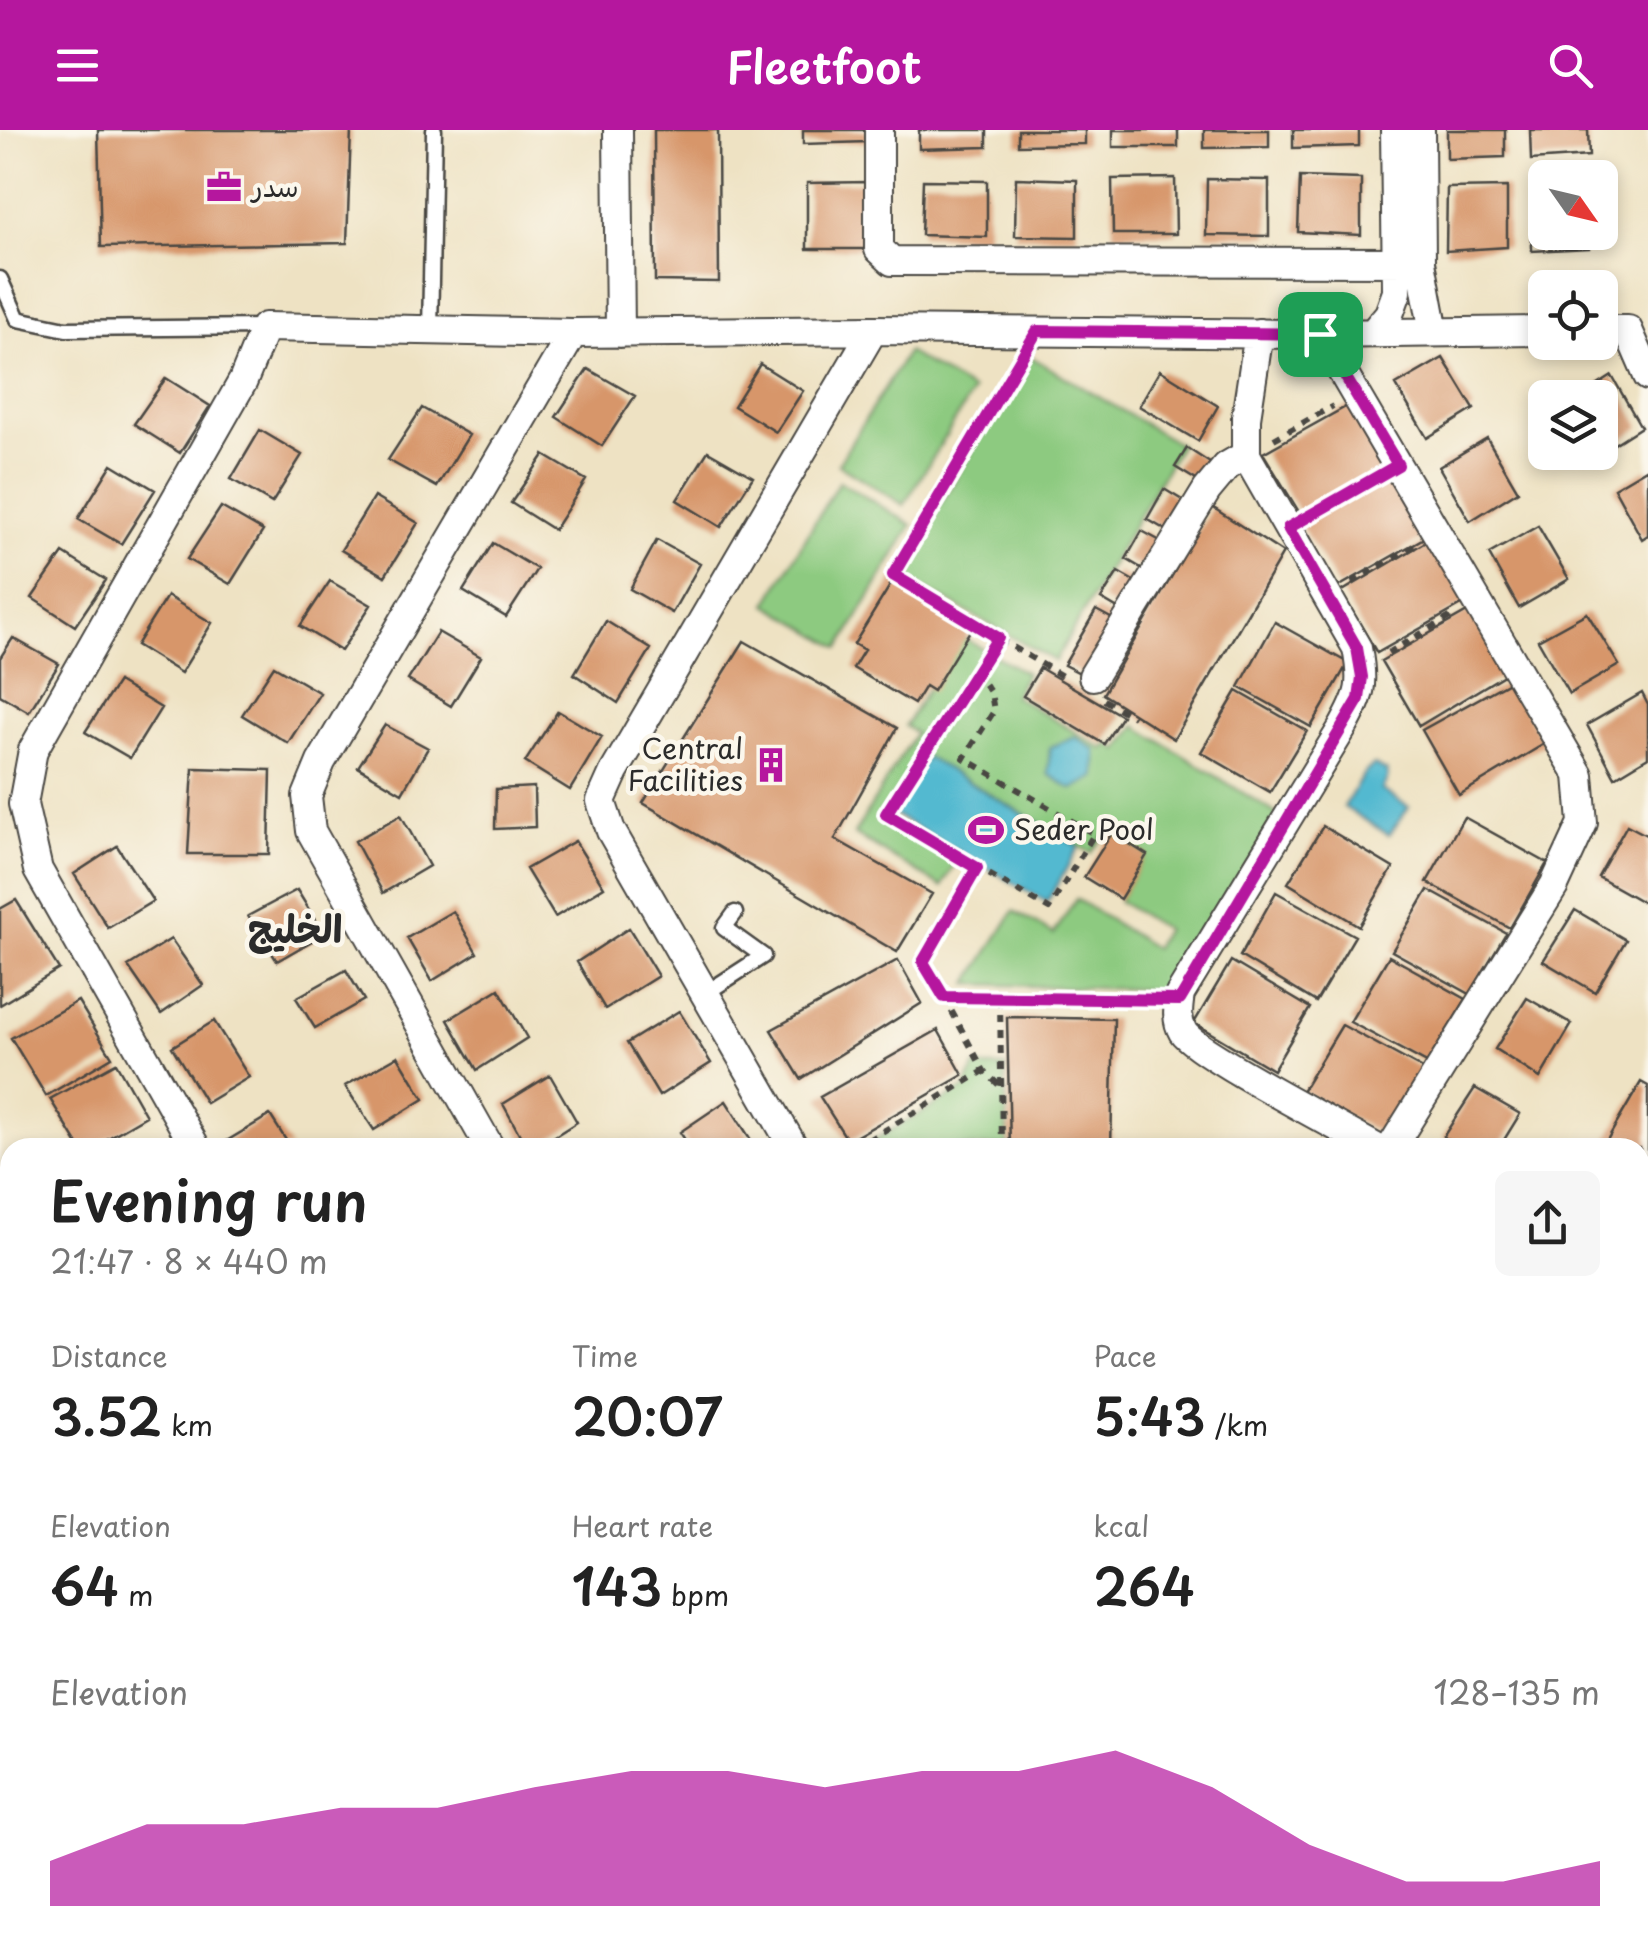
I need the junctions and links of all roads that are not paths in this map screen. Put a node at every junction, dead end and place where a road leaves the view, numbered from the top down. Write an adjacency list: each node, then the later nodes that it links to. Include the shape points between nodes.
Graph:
1 (434, 130): 11 (lane)
2 (618, 130): 15 (street)
3 (879, 130): 6 (street, via 879,249 892,262)
4 (1395, 130): 6 (street)
5 (1420, 130): 6 (street)
6 (1409, 261): 13 (street); 18 (street, via 1389,314)
7 (0, 279): 8 (lane, via 18,319 66,329)
8 (265, 328): 11 (street); 24 (street, via 243,381 33,750 24,804 38,870)
9 (872, 330): 15 (street); 16 (street); 23 (street, via 601,801 611,831)
10 (1625, 330): 19 (street)
11 (430, 331): 14 (street)
12 (1528, 331): 13 (street)
13 (1434, 332): 18 (street)
14 (574, 333): 15 (street); 25 (street, via 307,796 311,831)
15 (620, 333)
16 (1259, 333): 17 (street); 20 (street)
17 (1320, 334): 18 (street); 28 (street, via 1579,775 1583,823 1554,886)
18 (1372, 334)
19 (1648, 376)
20 (1246, 455): 21 (street, via 1207,490); 27 (street, via 1357,648 1362,677 1359,699 1180,1000 1178,1016 1184,1035 1218,1058)
21 (1088, 685)
22 (735, 913): 23 (lane, via 724,928 762,956)
23 (706, 992): 26 (street)
24 (190, 1138)
25 (484, 1138)
26 (788, 1138)
27 (1358, 1138)
28 (1397, 1138)

